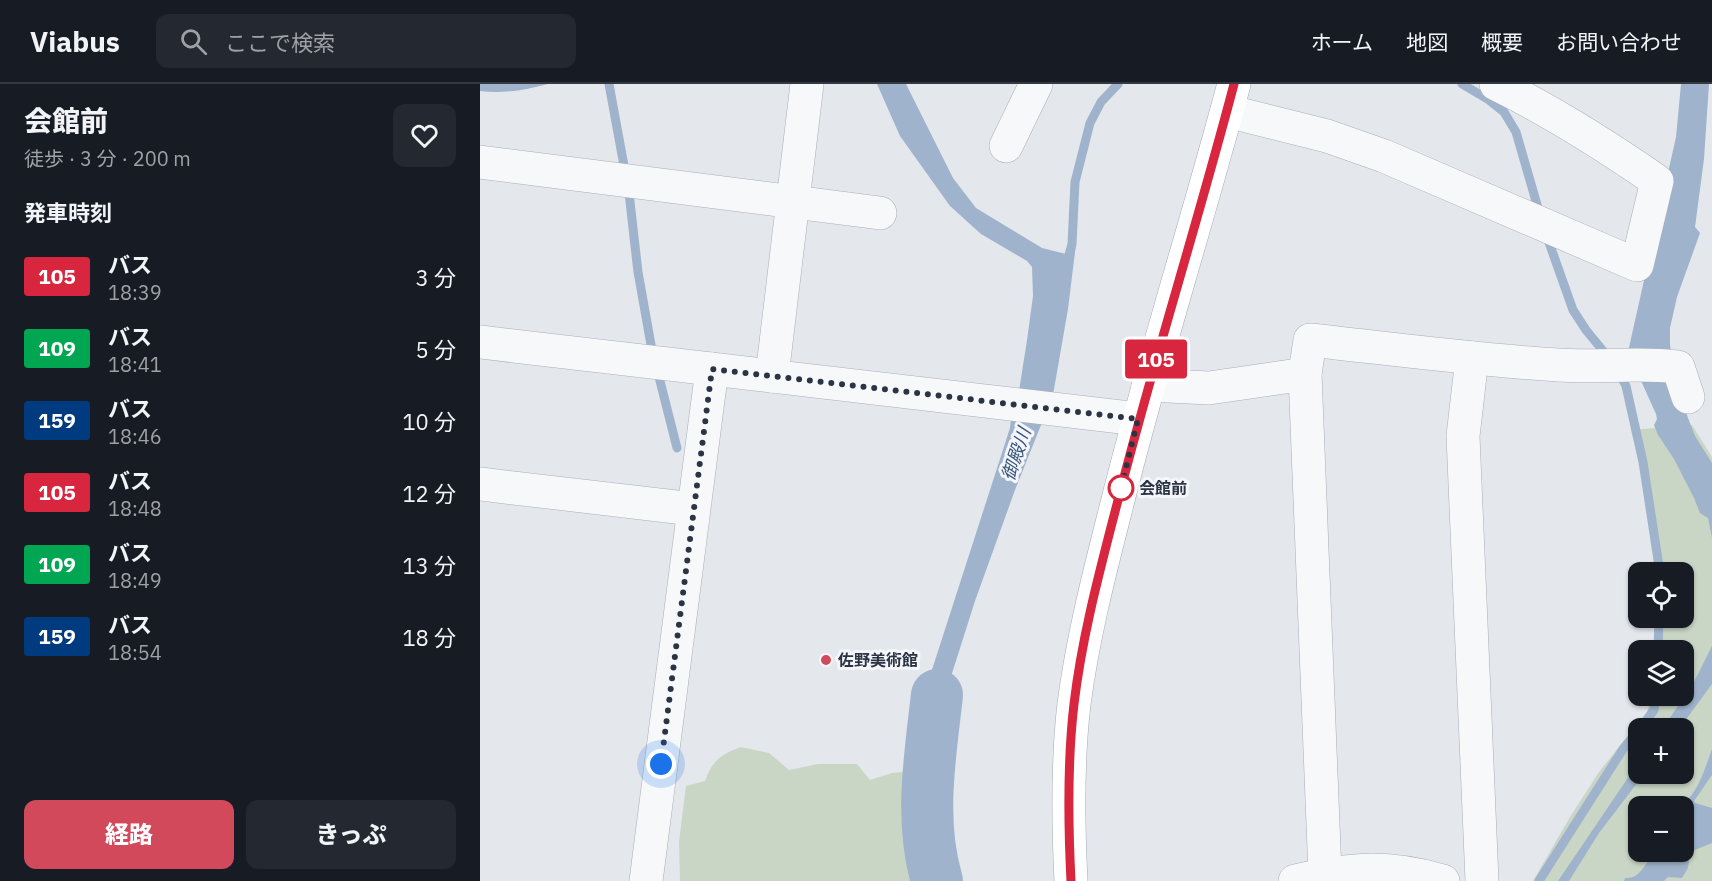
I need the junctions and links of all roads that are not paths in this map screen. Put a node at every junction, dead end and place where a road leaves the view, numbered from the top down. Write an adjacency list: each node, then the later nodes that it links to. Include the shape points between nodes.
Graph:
1 (807, 84): 7 (street)
2 (1036, 84): 5 (street)
3 (1496, 84): 4 (street, via 1550,111 1657,181 1637,265 1384,156)
4 (1231, 97): 14 (main road)
5 (1006, 146)
6 (480, 162): 7 (street)
7 (793, 202): 8 (street); 13 (street)
8 (880, 213)
9 (480, 342): 11 (street)
10 (1472, 358): 12 (street, via 1310,340); 15 (street, via 1559,365 1678,367); 23 (street, via 1463,436)
11 (712, 369): 13 (street); 18 (street)
12 (1305, 374): 14 (street, via 1209,388); 19 (street)
13 (772, 376): 16 (street)
14 (1148, 385): 16 (main road)
15 (1689, 397)
16 (1138, 419): 21 (main road, via 1094,595 1074,703 1068,833)
17 (480, 483): 18 (street)
18 (693, 509): 20 (street)
19 (1310, 878): 22 (street, via 1382,869)
20 (646, 881)
21 (1071, 881)
22 (1443, 881)
23 (1482, 881)

